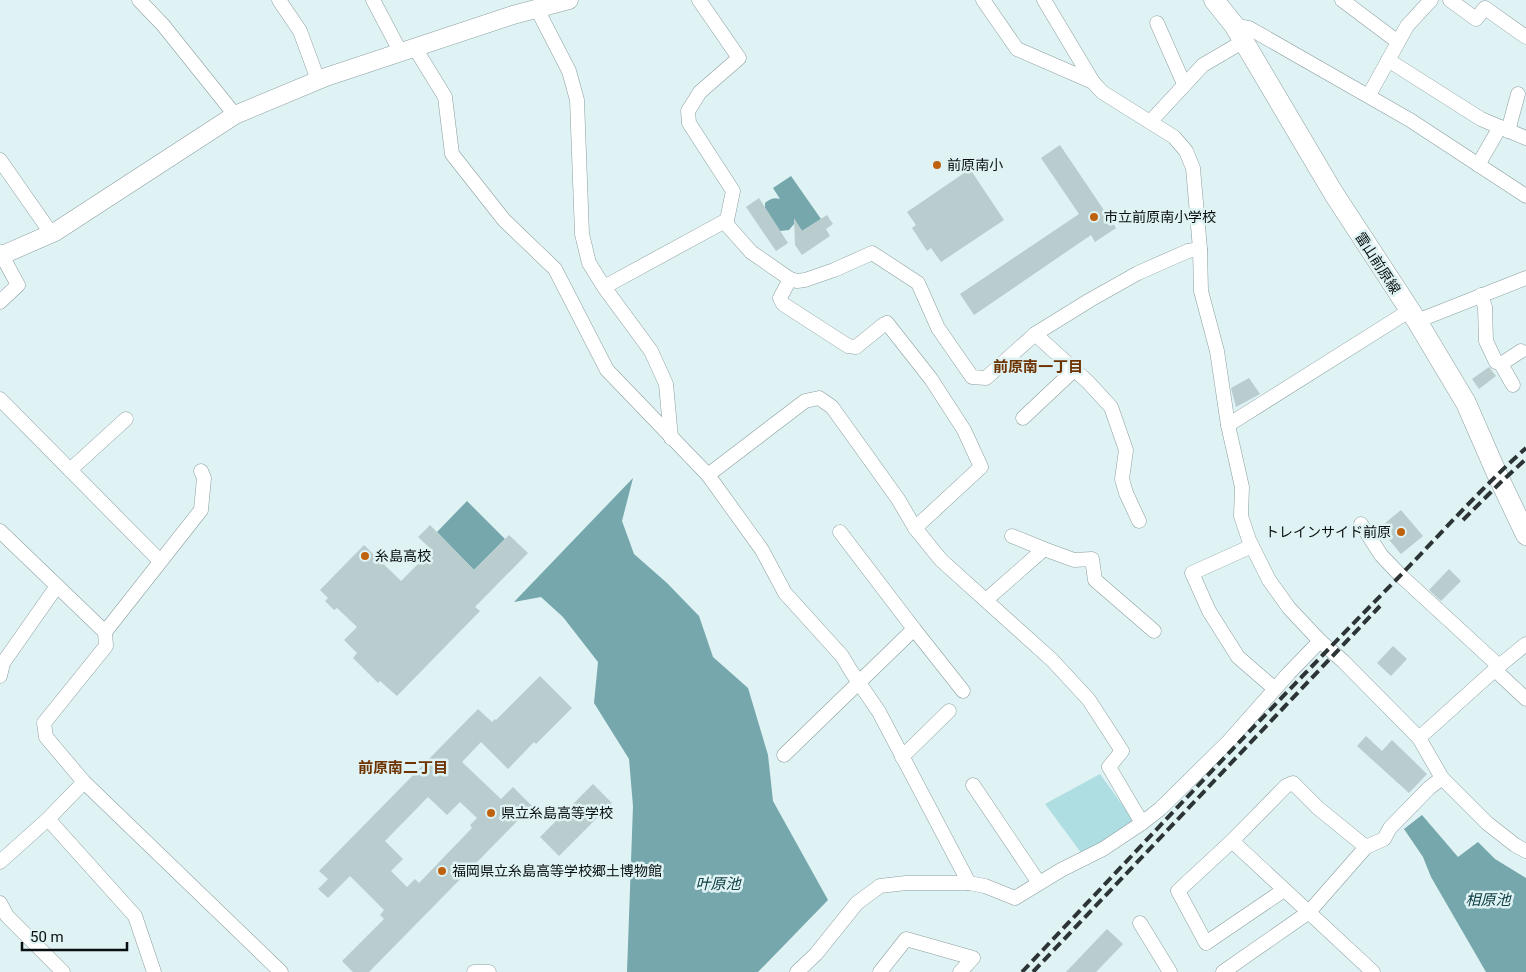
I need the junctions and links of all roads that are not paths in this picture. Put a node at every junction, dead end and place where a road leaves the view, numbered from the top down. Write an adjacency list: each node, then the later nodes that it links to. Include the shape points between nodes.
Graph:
1 (139, 0): 24 (street)
2 (279, 0): 19 (street, via 300,31)
3 (373, 0): 17 (street)
4 (569, 0): 12 (street)
5 (699, 0): 31 (street, via 739,58 700,92 688,112 689,123 732,191)
6 (983, 0): 20 (street, via 1017,49)
7 (1044, 0): 20 (street)
8 (1214, 0): 14 (main road, 雷山前原線)
9 (1342, 0): 16 (street)
10 (1431, 0): 16 (street, via 1407,26)
11 (1450, 0): 15 (street, via 1476,19 1485,8)
12 (537, 9): 17 (street); 37 (street, via 569,71 578,100 582,234 589,263)
13 (1157, 23): 21 (street)
14 (1239, 33): 21 (street); 23 (street, via 1249,28); 40 (main road, 雷山前原線, via 1334,194)
15 (1526, 37)
16 (1398, 42): 18 (street)
17 (408, 51): 19 (street); 50 (street, via 445,97 452,154 504,220 555,269 607,370)
18 (1388, 60): 23 (street); 26 (street, via 1481,119)
19 (318, 80): 24 (street)
20 (1093, 82): 25 (street, via 1102,92)
21 (1184, 84): 25 (street)
22 (1518, 94): 26 (street)
23 (1369, 96): 29 (street)
24 (235, 115): 32 (street)
25 (1150, 122): 33 (street, via 1174,137 1186,151 1192,168)
26 (1504, 129): 27 (street); 29 (street)
27 (1526, 138)
28 (0, 160): 32 (street)
29 (1478, 165): 30 (street)
30 (1526, 196)
31 (727, 220): 36 (street, via 728,226 751,252); 37 (street)
32 (51, 233): 34 (street)
33 (1200, 249): 41 (street, via 1138,273); 49 (street, via 1201,291 1217,351)
34 (1, 255): 39 (street, via 18,285)
35 (1526, 278): 38 (street)
36 (790, 279): 41 (street, via 812,278 872,253 918,283 938,328 972,377 986,378); 56 (street, via 780,298 783,304 848,346 856,347 887,323 931,379 964,430 981,467)
37 (604, 287): 50 (street, via 651,351 666,384)
38 (1481, 294): 40 (street); 43 (street, via 1485,307 1486,341 1496,362)
39 (0, 302)
40 (1413, 316): 49 (street); 59 (main road, 雷山前原線, via 1466,403)
41 (1035, 334): 44 (street)
42 (1521, 351): 43 (street)
43 (1501, 364): 45 (street)
44 (1074, 370): 47 (street); 54 (street, via 1111,407 1126,450 1122,478)
45 (1513, 385)
46 (0, 399): 51 (street)
47 (1023, 418)
48 (126, 420): 51 (street)
49 (1228, 425): 61 (street, via 1242,486 1241,516)
50 (672, 438): 53 (street)
51 (70, 470): 63 (street)
52 (201, 471): 63 (street, via 204,478 201,510)
53 (708, 476): 56 (street, via 805,401 819,398 832,407); 73 (street, via 762,550 785,593 842,656)
54 (1139, 521)
55 (1361, 524): 71 (street, via 1381,555)
56 (915, 528): 65 (street, via 941,560)
57 (0, 531): 64 (street)
58 (840, 532): 66 (street)
59 (1526, 535)
60 (1012, 536): 62 (street)
61 (1252, 546): 69 (street, via 1280,596); 74 (street, via 1192,572 1209,611 1238,657)
62 (1044, 549): 65 (street); 67 (street, via 1074,560 1092,559 1095,580)
63 (160, 561): 68 (street)
64 (57, 586): 68 (street); 72 (street, via 4,663)
65 (986, 600): 85 (street, via 1052,660 1089,700 1122,751 1110,767)
66 (914, 629): 73 (street); 75 (street)
67 (1154, 631)
68 (105, 632): 82 (street, via 106,646 44,723 46,737)
69 (1320, 641): 74 (street); 78 (street)
70 (1526, 644): 71 (street)
71 (1497, 668): 76 (street); 78 (street)
72 (0, 676)
73 (859, 683): 79 (street); 80 (street, via 879,712)
74 (1275, 689): 85 (street, via 1229,741)
75 (963, 691)
76 (1526, 699)
77 (949, 711): 80 (street)
78 (1419, 738): 81 (street)
79 (784, 755)
80 (902, 756): 90 (street)
81 (1442, 778): 87 (street, via 1390,828 1384,839); 88 (street, via 1486,823)
82 (84, 782): 84 (street); 98 (street)
83 (973, 785): 91 (street)
84 (48, 819): 89 (street); 97 (street, via 135,916)
85 (1142, 823): 91 (street, via 1103,850)
86 (1232, 840): 87 (street, via 1286,786 1293,783); 92 (street); 92 (street, via 1178,891 1206,943)
87 (1366, 847): 94 (street)
88 (1526, 851)
89 (0, 862)
90 (969, 883): 91 (street, via 1015,898); 101 (street, via 880,886 857,903 816,954)
91 (1040, 883)
92 (1284, 890): 94 (street)
93 (0, 902): 96 (street, via 7,916)
94 (1309, 912): 105 (street); 106 (street)
95 (1140, 923): 104 (street)
96 (63, 972)
97 (154, 972)
98 (281, 972)
99 (474, 972): 100 (street)
100 (489, 972)
101 (797, 972)
102 (880, 972): 103 (street, via 906,939 973,958)
103 (960, 972)
104 (1170, 972)
105 (1223, 972)
106 (1373, 972)

